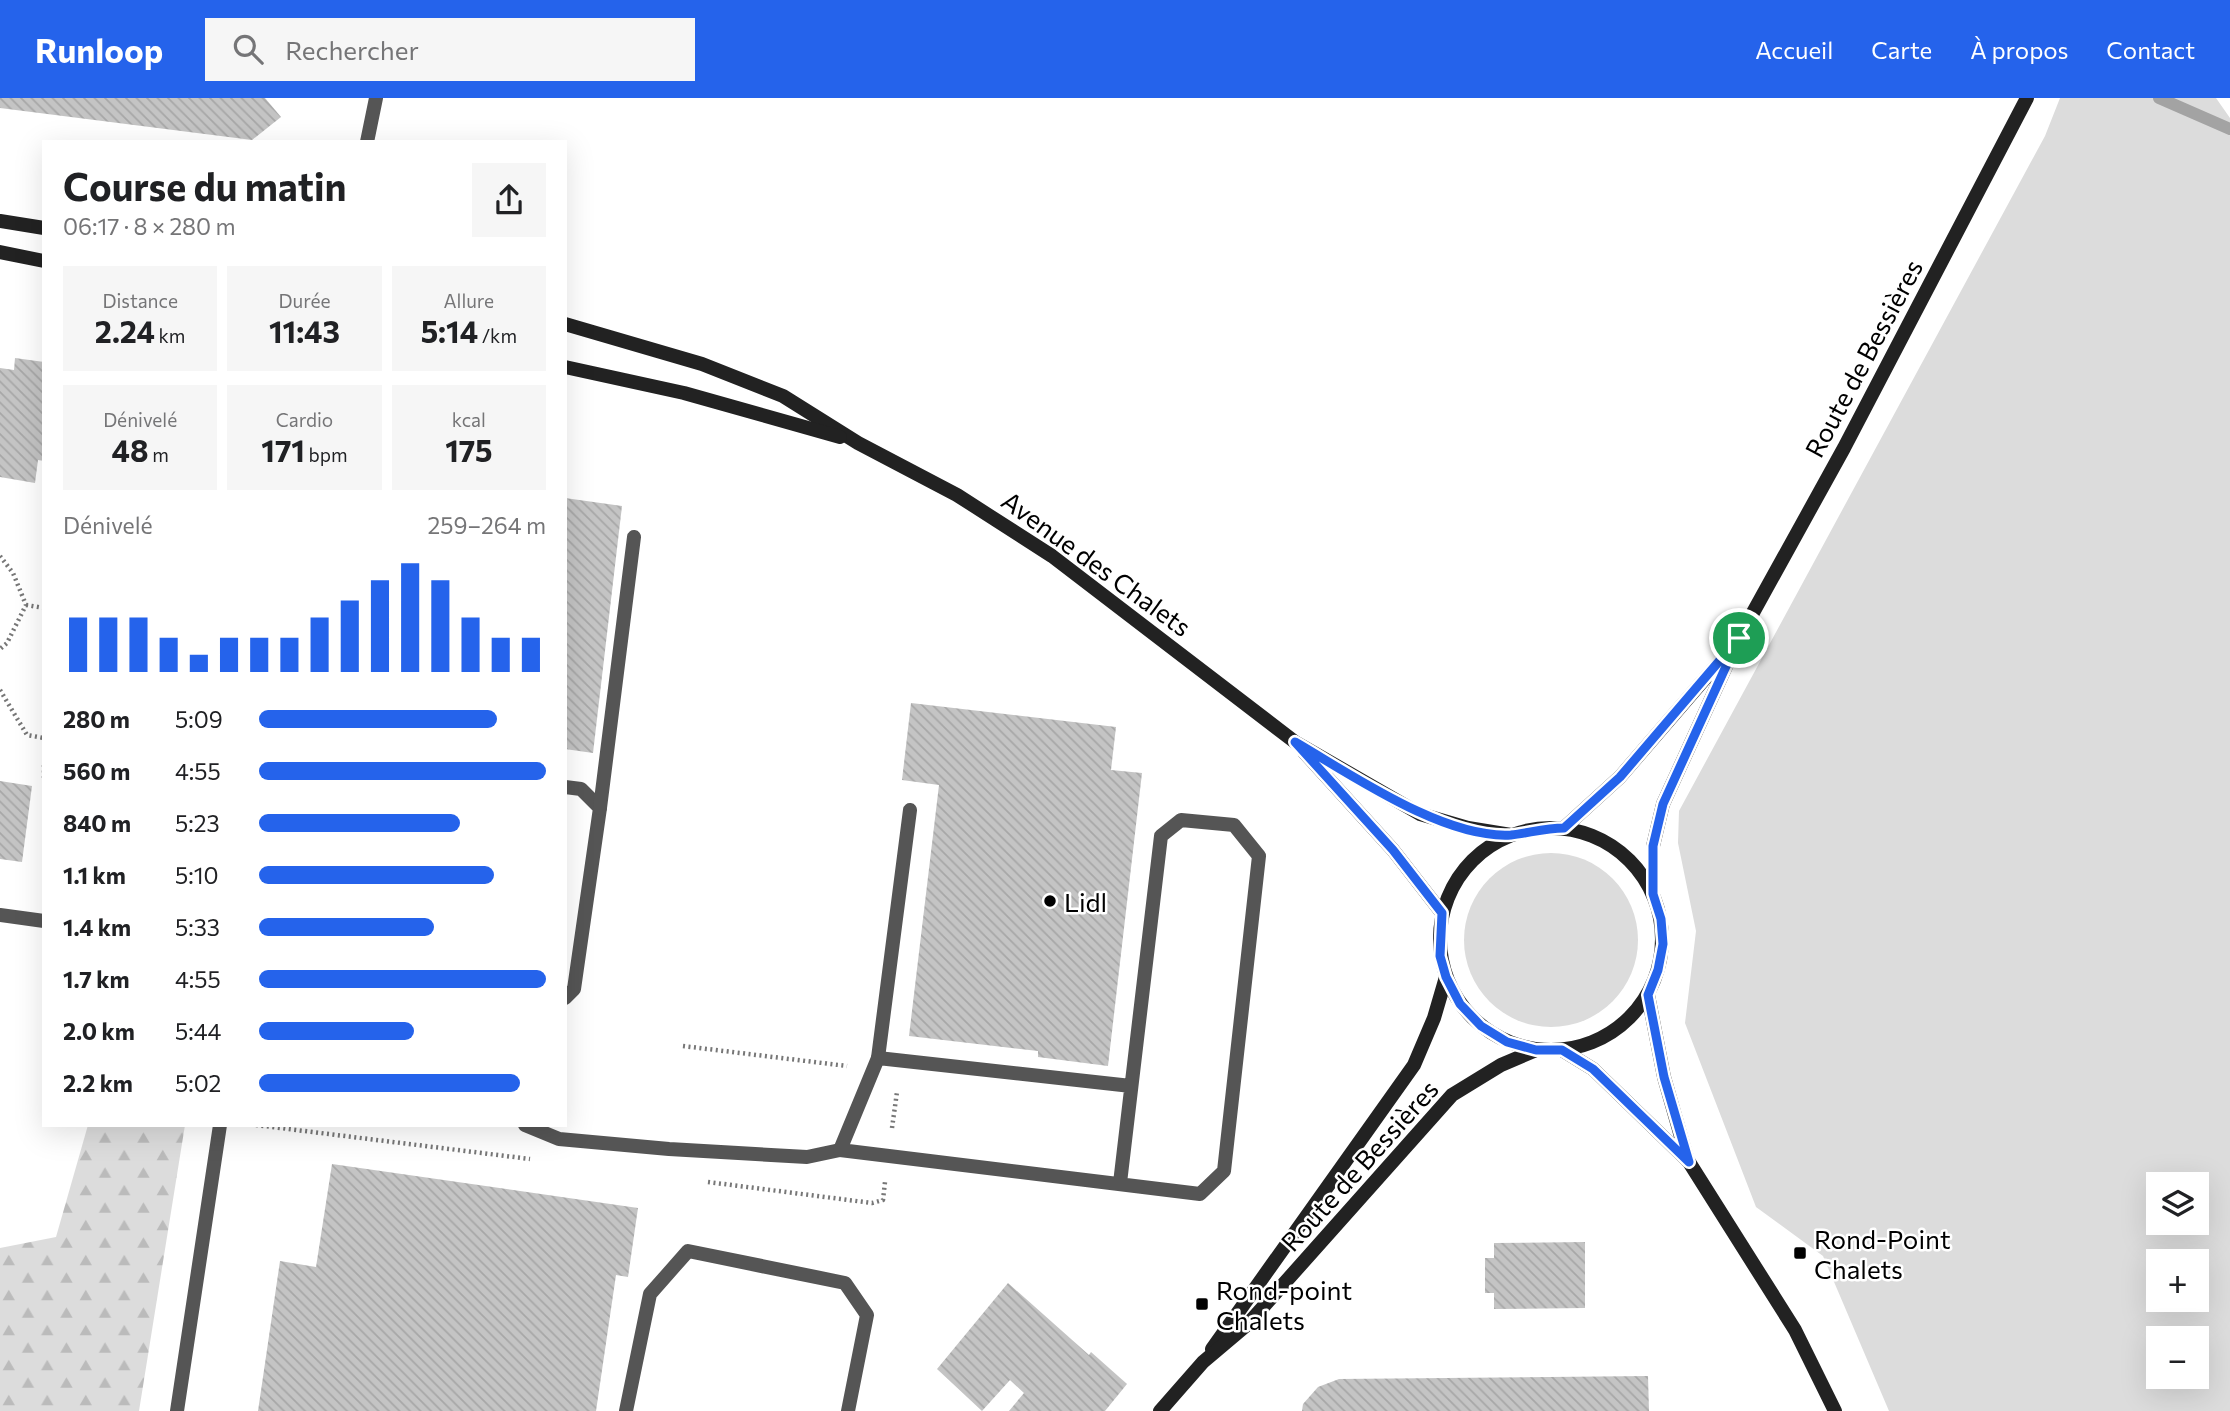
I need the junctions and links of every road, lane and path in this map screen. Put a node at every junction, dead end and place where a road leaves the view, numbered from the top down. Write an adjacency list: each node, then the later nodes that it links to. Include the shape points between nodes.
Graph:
1 (376, 98): 3 (street)
2 (2026, 98): 15 (main road, Route de Bessières, via 1844,448)
3 (367, 140)
4 (0, 221): 5 (main road)
5 (42, 228)
6 (0, 252): 7 (main road)
7 (42, 261)
8 (567, 325): 10 (main road, Avenue des Chalets, via 702,364 783,396)
9 (567, 367): 10 (main road, Avenue des Chalets, via 684,393)
10 (858, 443): 19 (main road, Avenue des Chalets, via 957,495 1052,556)
11 (634, 537): 21 (street)
12 (0, 556): 13 (path, via 13,573)
13 (26, 605): 14 (path); 16 (path)
14 (42, 608)
15 (1739, 638): 23 (main road, Route de Bessières, via 1620,777); 25 (main road, Route de Bessières, via 1663,804 1653,846)
16 (0, 649)
17 (0, 690): 18 (path, via 27,735)
18 (42, 738)
19 (1295, 742): 24 (main road, Avenue des Chalets, via 1420,814); 26 (main road, Avenue des Chalets, via 1393,850)
20 (567, 787): 21 (street, via 581,789)
21 (600, 808): 31 (street, via 574,989)
22 (909, 810): 34 (street)
23 (1564, 828): 24 (main road, Route de Bessières); 25 (main road, Route de Bessières, via 1586,833 1617,850 1642,874)
24 (1511, 835): 26 (main road, Route de Bessières, via 1487,847 1467,866 1451,888)
25 (1653, 894): 30 (main road, Route de Bessières, via 1663,944)
26 (1442, 913): 29 (main road, Route de Bessières, via 1440,946)
27 (0, 915): 28 (street)
28 (42, 921)
29 (1446, 977): 32 (main road, Route de Bessières, via 1460,1004 1481,1026 1507,1042); 41 (main road, Route de Bessières, via 1414,1065)
30 (1648, 995): 33 (main road, Route de Bessières, via 1636,1012 1603,1038); 39 (main road, via 1664,1077)
31 (567, 996)
32 (1536, 1050): 33 (main road, Route de Bessières); 41 (main road, Route de Bessières, via 1452,1095 1248,1324)
33 (1562, 1050): 39 (main road, via 1593,1069)
34 (878, 1058): 35 (street); 38 (street)
35 (1131, 1086): 40 (street); 40 (street, via 1161,836 1181,820 1234,825 1259,856 1224,1171 1200,1194)
36 (220, 1127): 42 (street)
37 (530, 1127): 38 (street, via 559,1139 669,1149 807,1157)
38 (839, 1150): 40 (street)
39 (1689, 1162): 46 (main road, via 1795,1330)
40 (1120, 1183)
41 (1203, 1362): 45 (main road, Route de Bessières)
42 (177, 1411)
43 (626, 1411): 44 (street, via 650,1294 688,1251 845,1283 867,1315)
44 (848, 1411)
45 (1160, 1411)
46 (1835, 1411)

